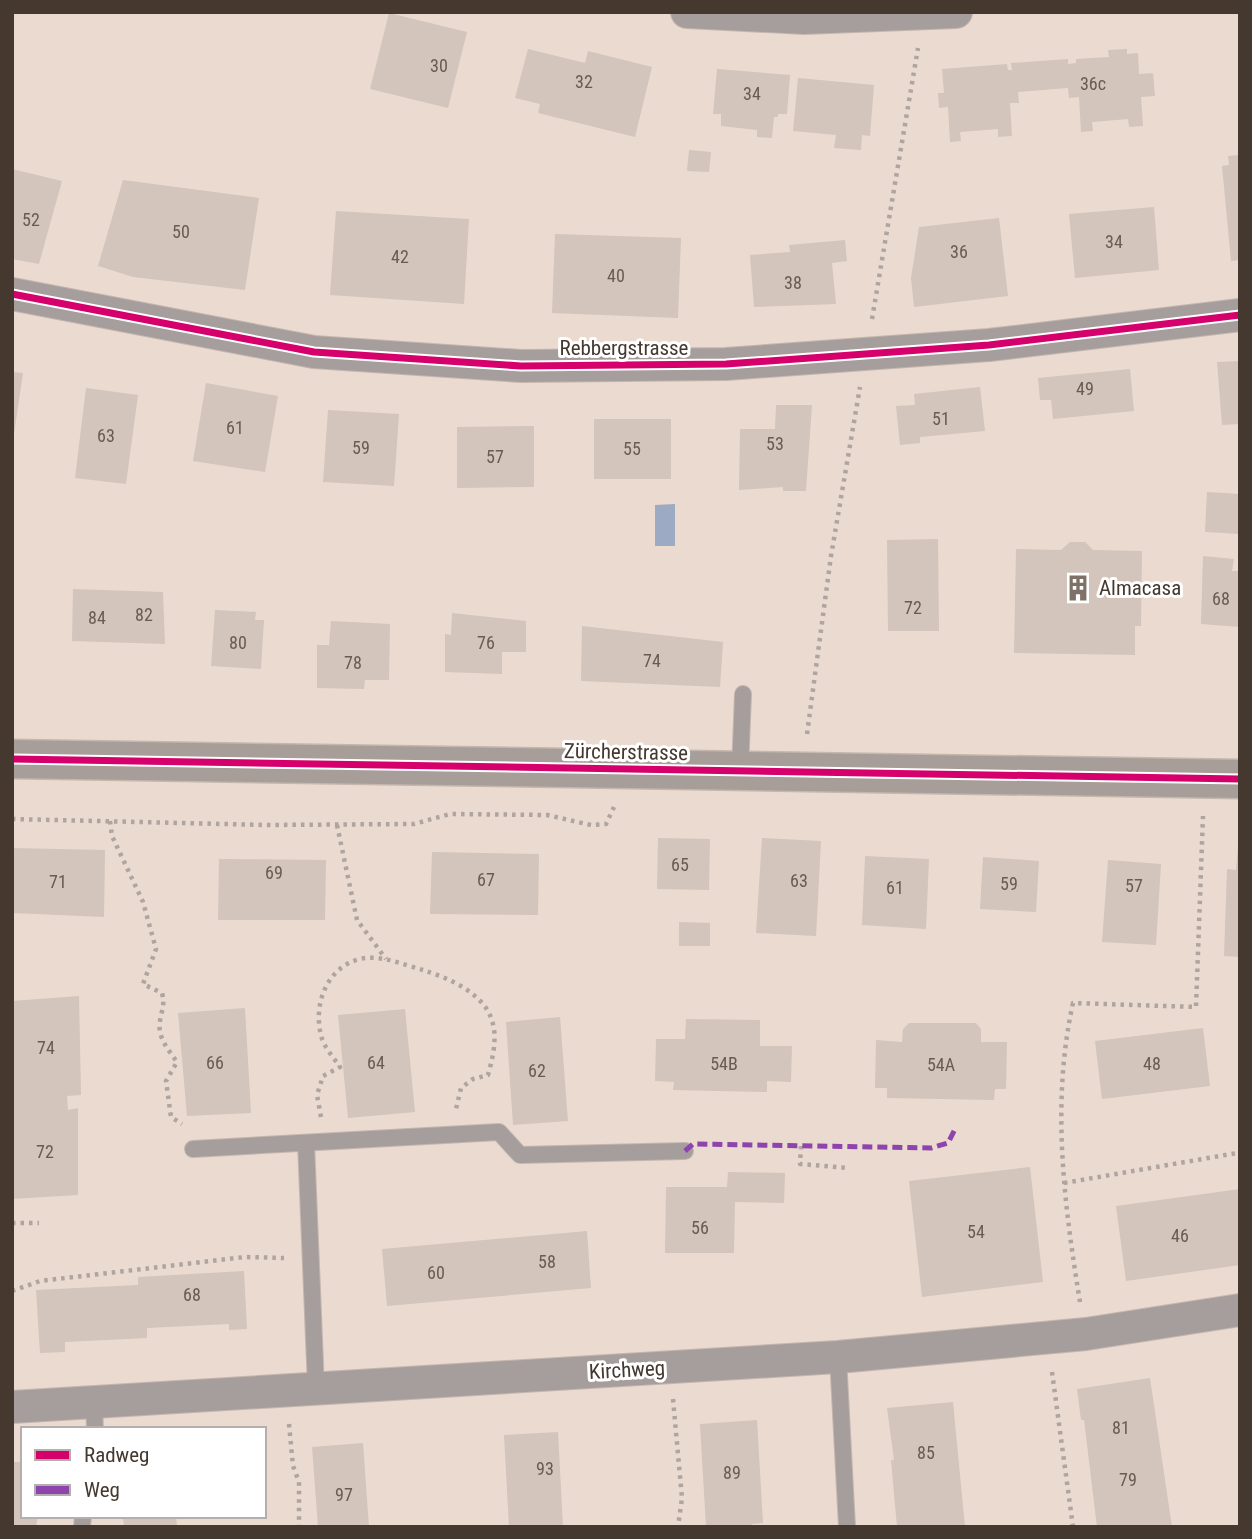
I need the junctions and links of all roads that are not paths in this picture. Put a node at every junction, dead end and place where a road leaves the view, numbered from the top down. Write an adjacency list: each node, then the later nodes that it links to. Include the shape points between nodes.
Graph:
1 (687, 12): 2 (street, via 804,18)
2 (956, 12)
3 (12, 294): 4 (street, Rebbergstrasse, via 328,353 521,366 864,365)
4 (1240, 314)
5 (743, 694): 7 (lane)
6 (12, 759): 7 (main road, Zürcherstrasse)
7 (740, 771): 8 (main road, Zürcherstrasse)
8 (1240, 779)
9 (306, 1143): 10 (lane); 11 (lane, via 499,1132 520,1155); 14 (lane)
10 (193, 1149)
11 (685, 1151)
12 (1240, 1310): 13 (street, Kirchweg, via 1086,1334)
13 (838, 1357): 14 (street, Kirchweg); 17 (lane)
14 (316, 1388): 16 (street, Kirchweg)
15 (12, 1407): 16 (street, Kirchweg)
16 (95, 1416)
17 (847, 1527)

